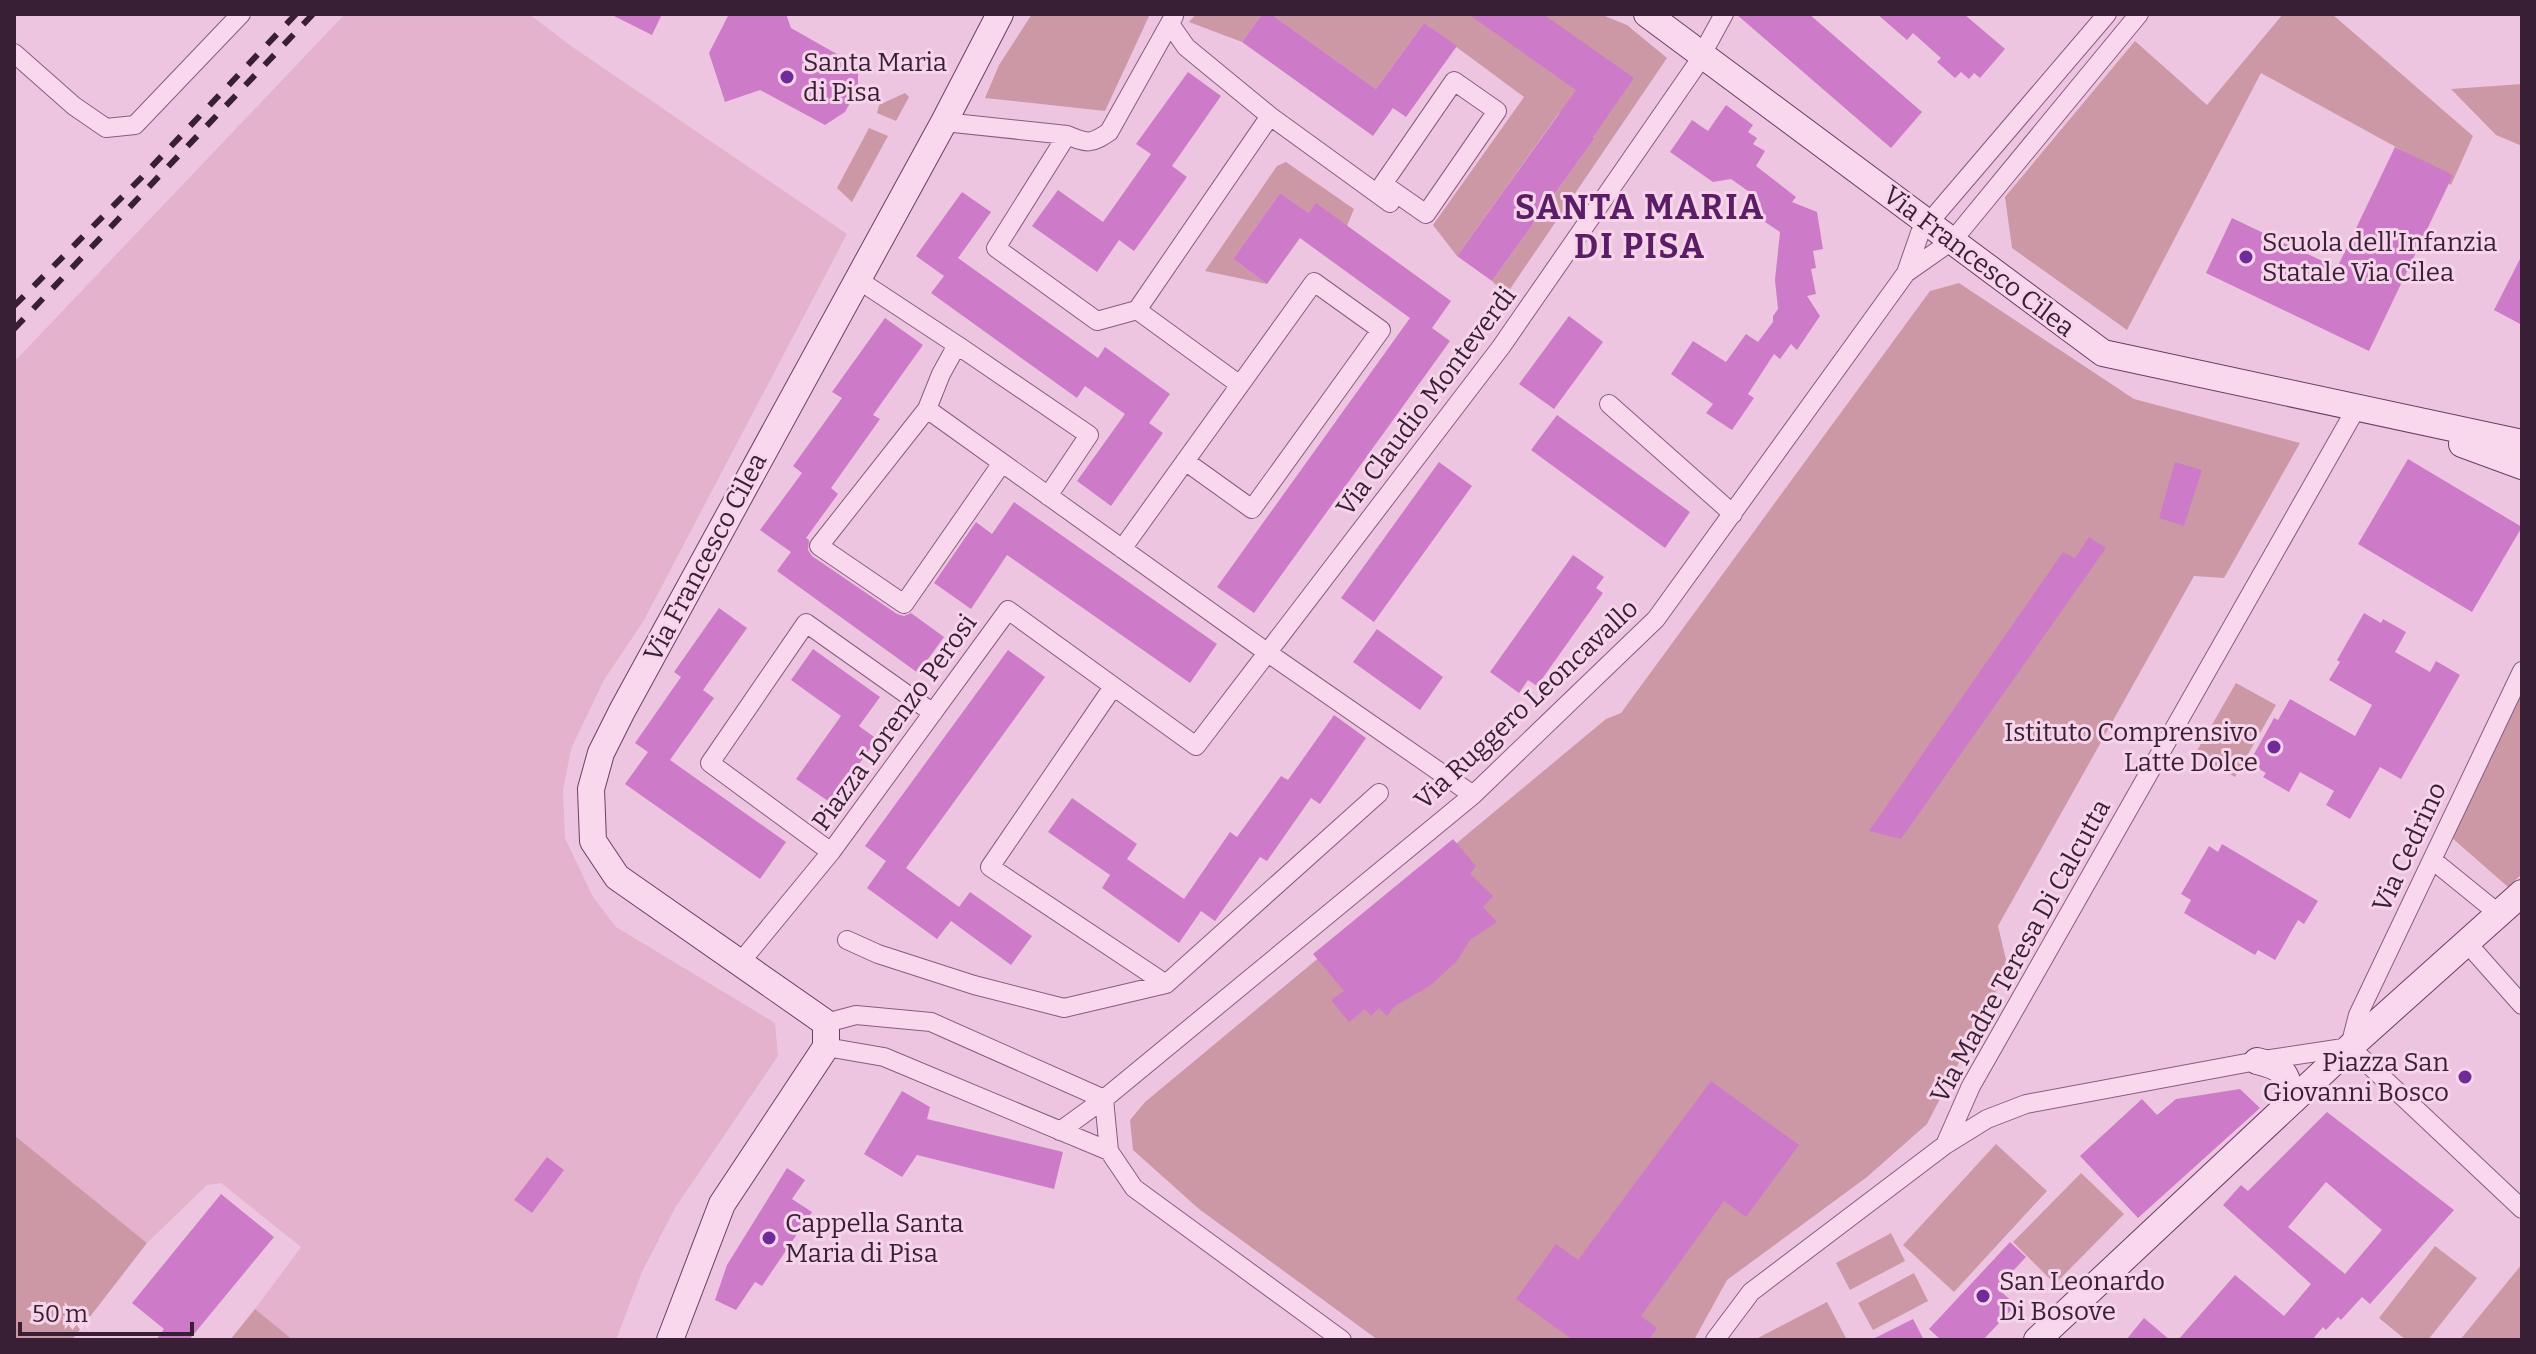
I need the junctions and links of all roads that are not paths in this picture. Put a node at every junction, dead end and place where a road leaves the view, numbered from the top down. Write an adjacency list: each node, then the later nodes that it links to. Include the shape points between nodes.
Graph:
1 (241, 14): 8 (street, via 135,125 106,128)
2 (1647, 14): 9 (street, Via Francesco Cilea)
3 (1724, 14): 9 (street, Via Claudio Monteverdi)
4 (2107, 14): 14 (street)
5 (2139, 14): 15 (street, Via Ruggero Leoncavallo)
6 (999, 16): 11 (street, Via Francesco Cilea)
7 (1173, 19): 10 (street, via 1186,47); 12 (street, via 1109,132 1093,142)
8 (14, 53)
9 (1703, 55): 14 (street, Via Francesco Cilea); 31 (street, Via Claudio Monteverdi, via 1501,347)
10 (1270, 116): 13 (street, via 1400,209); 18 (street)
11 (944, 122): 12 (street); 17 (street, Via Francesco Cilea)
12 (1067, 135): 18 (street, via 996,248 1097,321)
13 (1406, 200): 13 (street, via 1426,214 1497,111 1454,81 1383,184)
14 (1924, 228): 15 (street, Via Francesco Cilea); 16 (street, Via Ruggero Leoncavallo)
15 (1953, 240): 16 (street, Via Ruggero Leoncavallo); 22 (street, Via Francesco Cilea, via 2103,353)
16 (1906, 273): 29 (street, Via Ruggero Leoncavallo)
17 (857, 279): 19 (street); 43 (street, Via Francesco Cilea, via 622,711 601,753 591,789 593,841 617,877)
18 (1137, 310): 20 (street)
19 (957, 345): 23 (street); 28 (street, via 1089,435)
20 (1240, 385): 25 (street); 25 (street, via 1314,282 1381,330 1252,509)
21 (1609, 404): 29 (street)
22 (2357, 407): 24 (street, Via Francesco Cilea); 27 (street, Via Francesco Cilea); 52 (street, Via Madre Teresa Di Calcutta, via 1971,1086)
23 (927, 409): 26 (street); 26 (street, via 819,546 904,604)
24 (2522, 443)
25 (1185, 461): 30 (street)
26 (1002, 463): 28 (street)
27 (2522, 466)
28 (1048, 496): 30 (street)
29 (1733, 514): 36 (street, Via Ruggero Leoncavallo, via 1656,619)
30 (1122, 549): 31 (street)
31 (1268, 653): 33 (street, Piazza Lorenzo Perosi, via 1196,746); 36 (street)
32 (2522, 671): 47 (street, Via Cedrino, via 2358,1015)
33 (1113, 687): 34 (street, Piazza Lorenzo Perosi, via 1008,610); 44 (street, via 990,867)
34 (933, 713): 37 (street, Piazza Lorenzo Perosi); 37 (street, via 806,623 710,763)
35 (1379, 793): 44 (street)
36 (1473, 795): 49 (street, Via Ruggero Leoncavallo)
37 (831, 852): 43 (street, Piazza Lorenzo Perosi)
38 (2435, 862): 40 (street)
39 (2522, 893): 40 (street)
40 (2499, 914): 42 (street)
41 (847, 940): 44 (street, via 974,985 1064,1008)
42 (2467, 943): 45 (street); 47 (street)
43 (739, 964): 46 (street, Via Francesco Cilea)
44 (1166, 984)
45 (2522, 1005)
46 (826, 1035): 49 (street, via 856,1015 931,1022); 51 (street, Via Francesco Cilea); 56 (street, via 722,1204)
47 (2350, 1047): 48 (street); 50 (street); 54 (street)
48 (2257, 1061): 50 (street, via 2284,1073); 52 (street, via 2026,1104 1987,1119)
49 (1104, 1099): 51 (street); 53 (street)
50 (2290, 1103): 55 (street)
51 (1060, 1131): 53 (street, Via Francesco Cilea)
52 (1945, 1145): 58 (street, via 1751,1292)
53 (1109, 1151): 57 (street, via 1134,1188)
54 (2522, 1209)
55 (2048, 1337)
56 (670, 1340)
57 (1342, 1340)
58 (1715, 1340)

